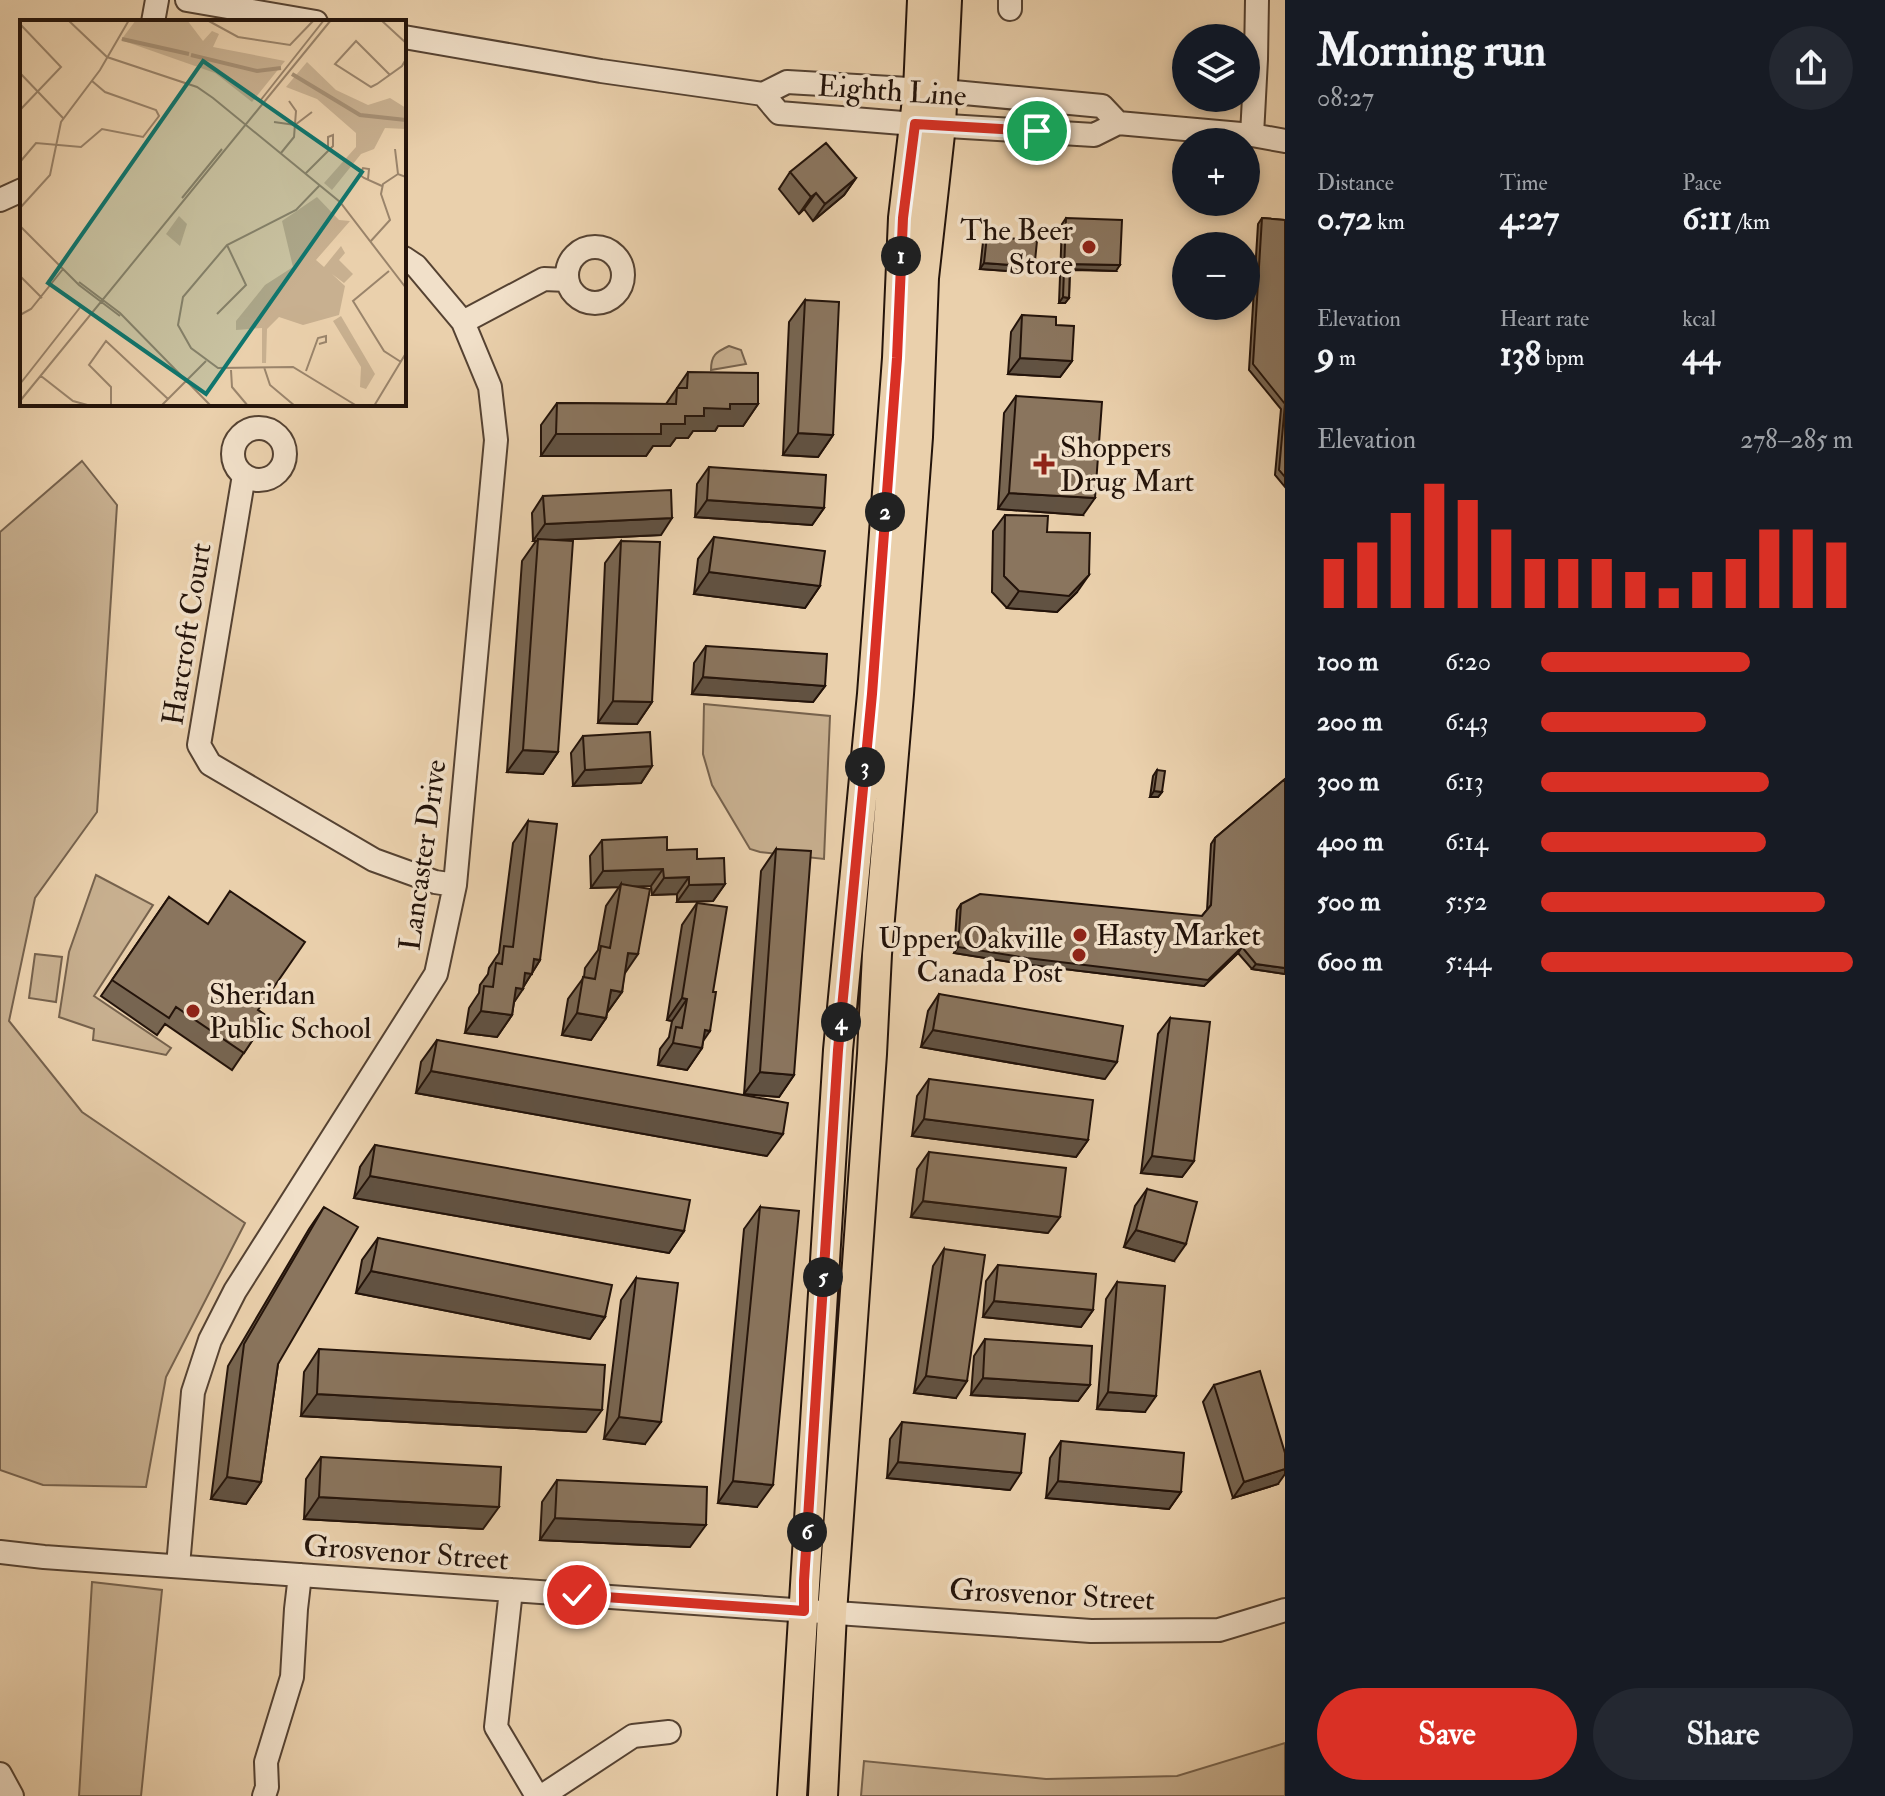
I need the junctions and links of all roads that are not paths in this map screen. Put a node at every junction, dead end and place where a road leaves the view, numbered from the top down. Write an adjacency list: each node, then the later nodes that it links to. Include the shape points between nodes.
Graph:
1 (157, 0): 6 (street)
2 (187, 0): 7 (street)
3 (922, 0): 9 (main road)
4 (947, 0): 9 (main road)
5 (1257, 0): 14 (street)
6 (153, 20)
7 (304, 20)
8 (406, 37): 10 (street, Eighth Line)
9 (931, 91): 10 (street, Eighth Line, via 787,82); 11 (street, Eighth Line, via 1102,106); 12 (main road)
10 (763, 94): 12 (street, Eighth Line, via 779,113)
11 (1118, 123): 12 (street, Eighth Line, via 1094,135); 13 (street, Eighth Line)
12 (928, 124): 29 (main road, via 903,218 872,694 838,1050); 30 (main road, via 918,437)
13 (1174, 128)
14 (1252, 128)
15 (1260, 136): 16 (street, Eighth Line)
16 (1285, 141)
17 (20, 191): 18 (street)
18 (0, 200)
19 (406, 259): 21 (street, Lancaster Drive)
20 (567, 280): 21 (street, via 544,279)
21 (463, 322): 23 (street, Lancaster Drive, via 490,387 496,440)
22 (244, 475): 23 (street, Harcroft Court, via 199,745 210,764 374,860)
23 (455, 885): 25 (street, Lancaster Drive, via 436,974 235,1291 210,1340 193,1392)
24 (0, 1552): 25 (street, Grosvenor Street)
25 (178, 1566): 26 (street, Grosvenor Street)
26 (300, 1575): 27 (street, Grosvenor Street); 33 (street, via 292,1677 266,1762)
27 (511, 1590): 29 (street, Grosvenor Street); 35 (street, via 496,1727)
28 (1285, 1610): 30 (street, Grosvenor Street, via 1219,1630 1091,1631)
29 (804, 1611): 30 (street, Grosvenor Street); 36 (main road)
30 (832, 1613): 37 (main road)
31 (669, 1732): 35 (street, via 633,1736)
32 (0, 1774): 34 (street)
33 (268, 1793)
34 (12, 1796)
35 (539, 1796)
36 (792, 1796)
37 (823, 1796)

